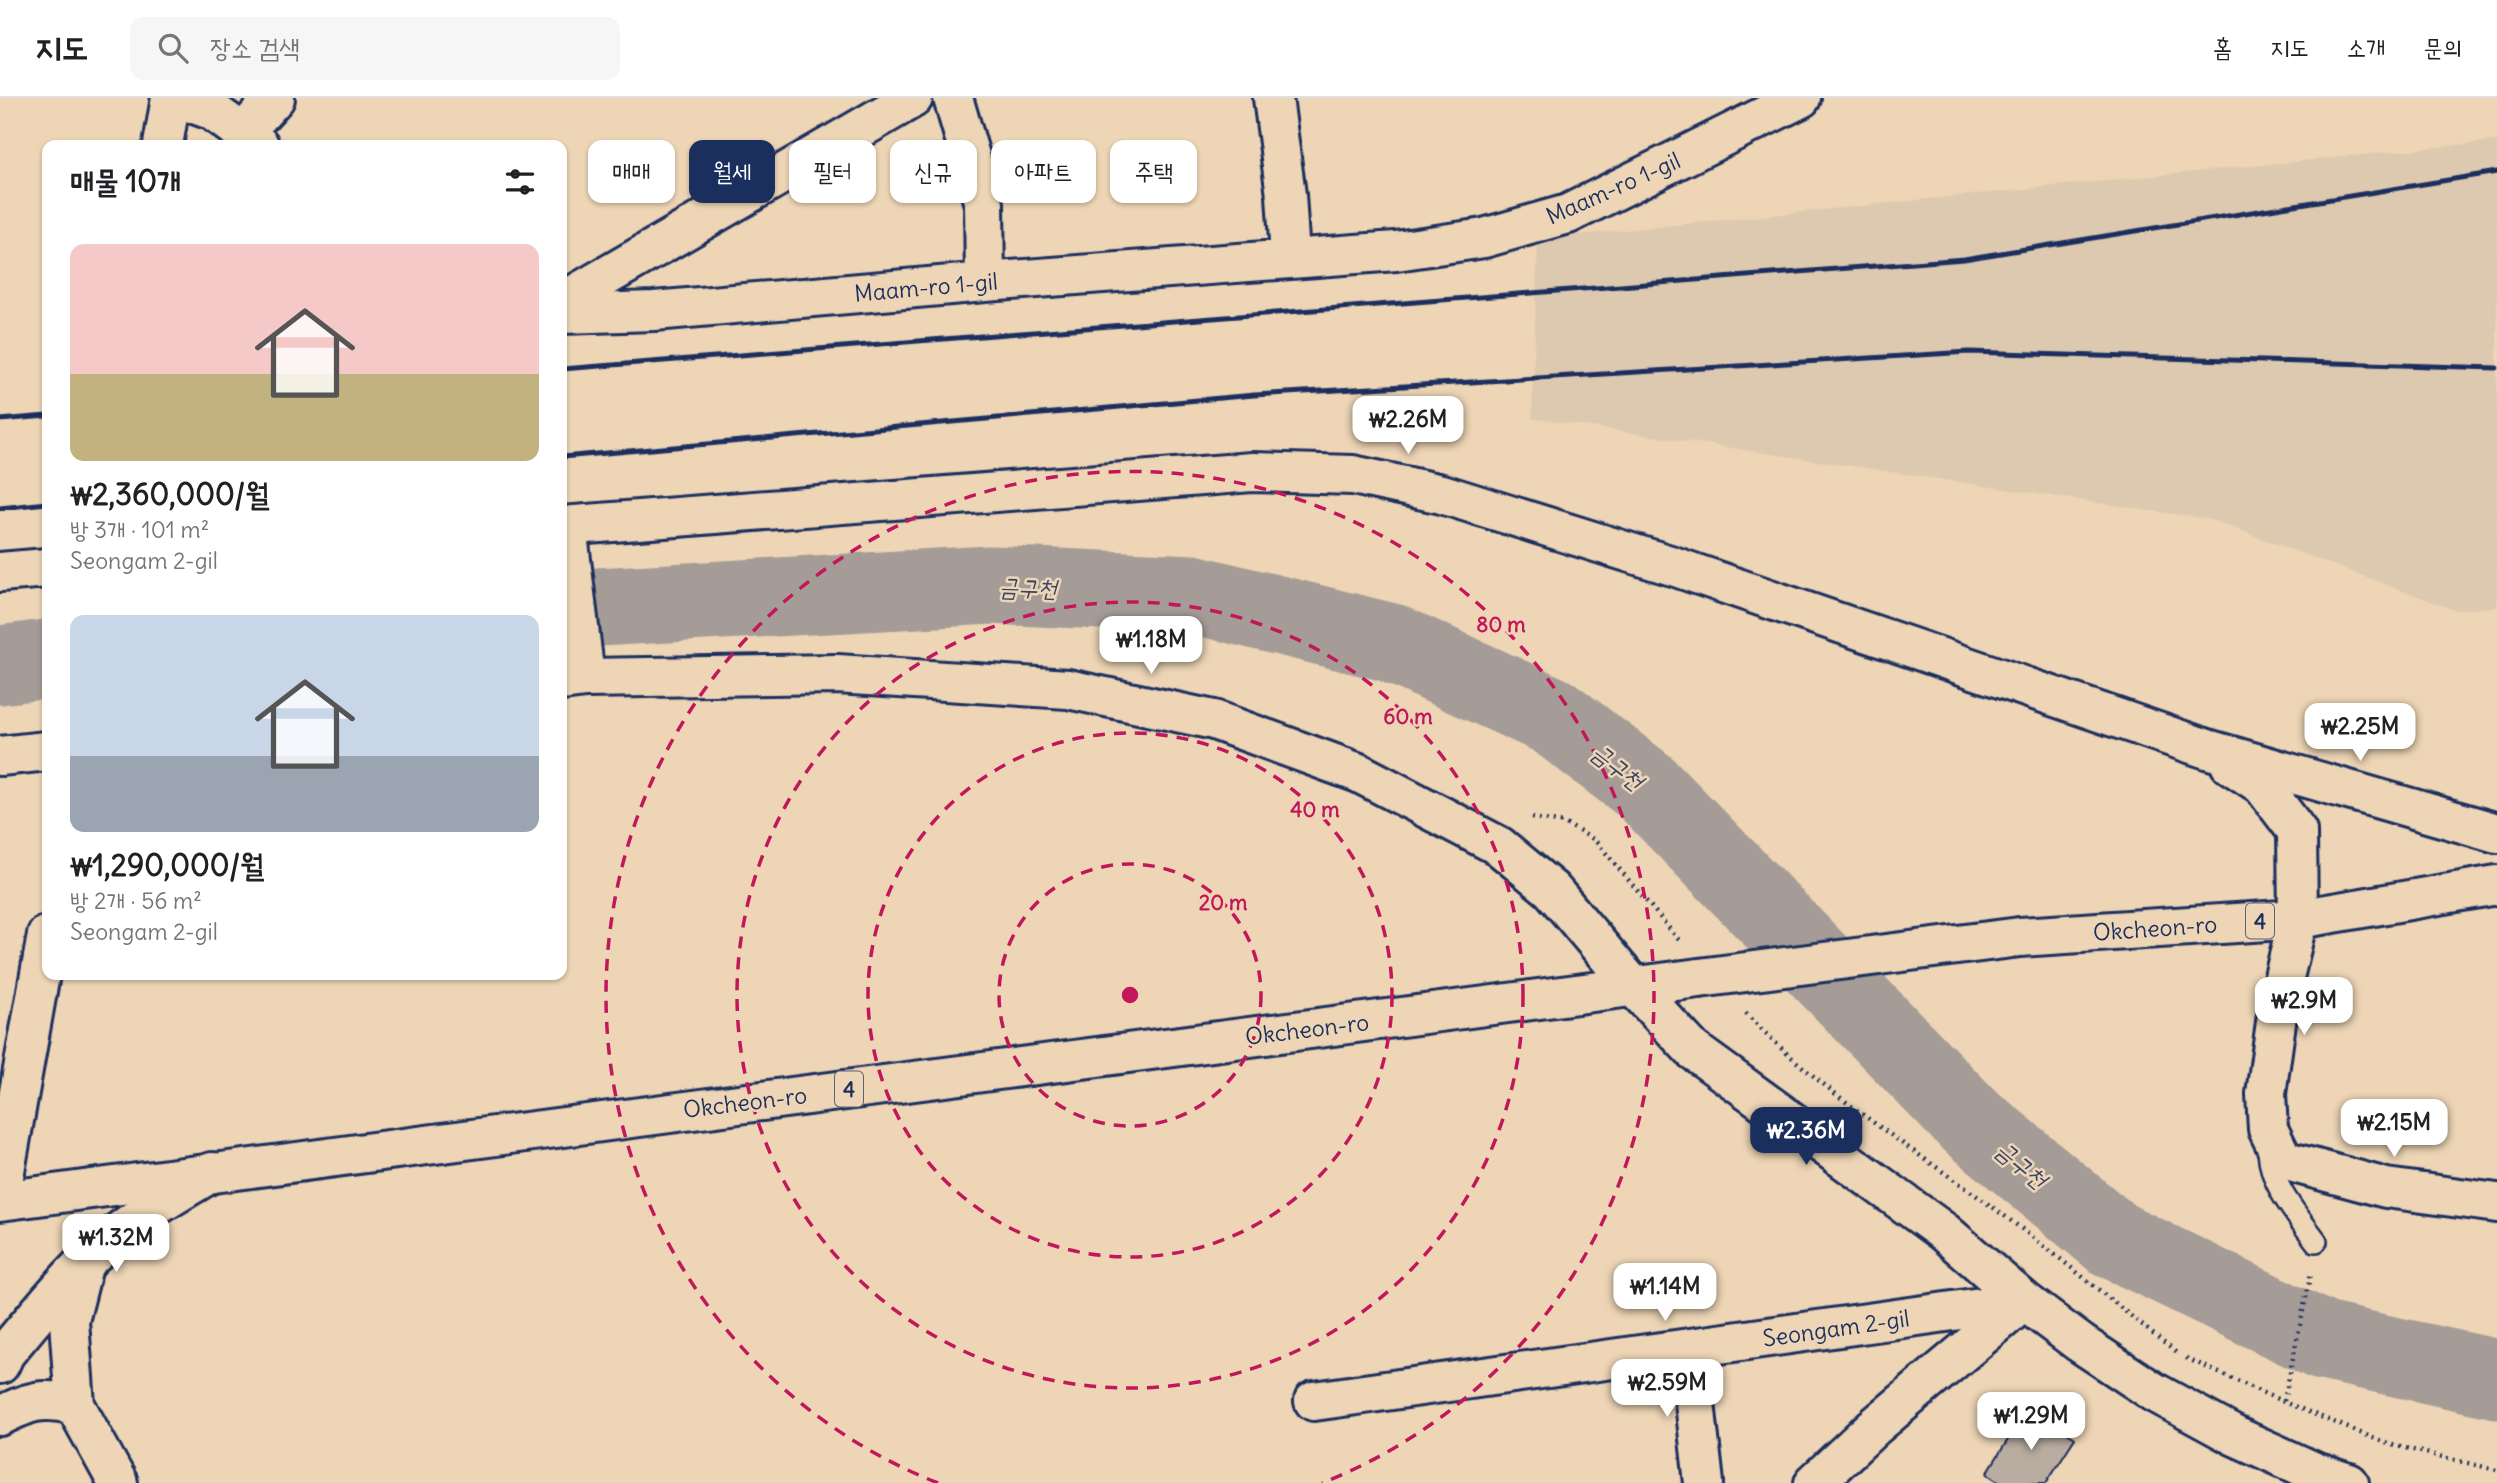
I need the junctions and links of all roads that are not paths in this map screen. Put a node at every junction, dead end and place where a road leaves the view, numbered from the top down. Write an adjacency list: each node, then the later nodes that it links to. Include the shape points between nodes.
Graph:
1 (171, 98): 9 (street)
2 (178, 98): 8 (street, via 211,110)
3 (275, 98): 8 (street)
4 (913, 98): 12 (street)
5 (953, 98): 11 (street, via 984,204)
6 (1273, 98): 10 (street)
7 (1801, 98): 10 (street, Maam-ro 1-gil, via 1567,214 1484,237 1396,251)
8 (251, 139)
9 (164, 140)
10 (1290, 257): 11 (street, Maam-ro 1-gil)
11 (985, 282): 13 (street, Maam-ro 1-gil, via 654,311)
12 (567, 299)
13 (567, 314)
14 (567, 526): 19 (street, via 1252,472 1353,475 1442,494 1676,567)
15 (567, 541): 18 (street, via 573,572)
16 (42, 568): 17 (street)
17 (0, 572)
18 (574, 680): 26 (street, via 837,674 1068,689 1214,720 1359,773 1499,846 1552,890)
19 (2207, 750): 22 (street); 24 (street, via 2262,785 2297,831)
20 (42, 752): 21 (street)
21 (0, 756)
22 (2497, 833)
23 (2497, 885): 24 (street, Okcheon-ro / 4)
24 (2298, 919): 26 (street, Okcheon-ro / 4, bridge, via 2020,937); 27 (street, via 2280,994 2266,1094)
25 (42, 962): 29 (street)
26 (1633, 986): 28 (street, Okcheon-ro / 4); 33 (street, via 1693,1051 1944,1232)
27 (2275, 1144): 30 (street, via 2386,1188); 31 (lane, via 2270,1167 2283,1195)
28 (212, 1172): 29 (street, Okcheon-ro / 4); 32 (street, via 145,1213)
29 (0, 1200)
30 (2497, 1203)
31 (2316, 1241)
32 (83, 1266): 35 (street, via 13,1343); 37 (street, via 69,1321)
33 (2024, 1301): 34 (street, Seongam 2-gil); 41 (street); 42 (street, via 2154,1392 2235,1436)
34 (1689, 1349): 36 (street, Seongam 2-gil); 40 (street)
35 (0, 1364)
36 (1314, 1401)
37 (75, 1405): 38 (street, via 50,1399); 39 (street)
38 (0, 1416)
39 (118, 1483)
40 (1704, 1483)
41 (1814, 1483)
42 (2349, 1483)

